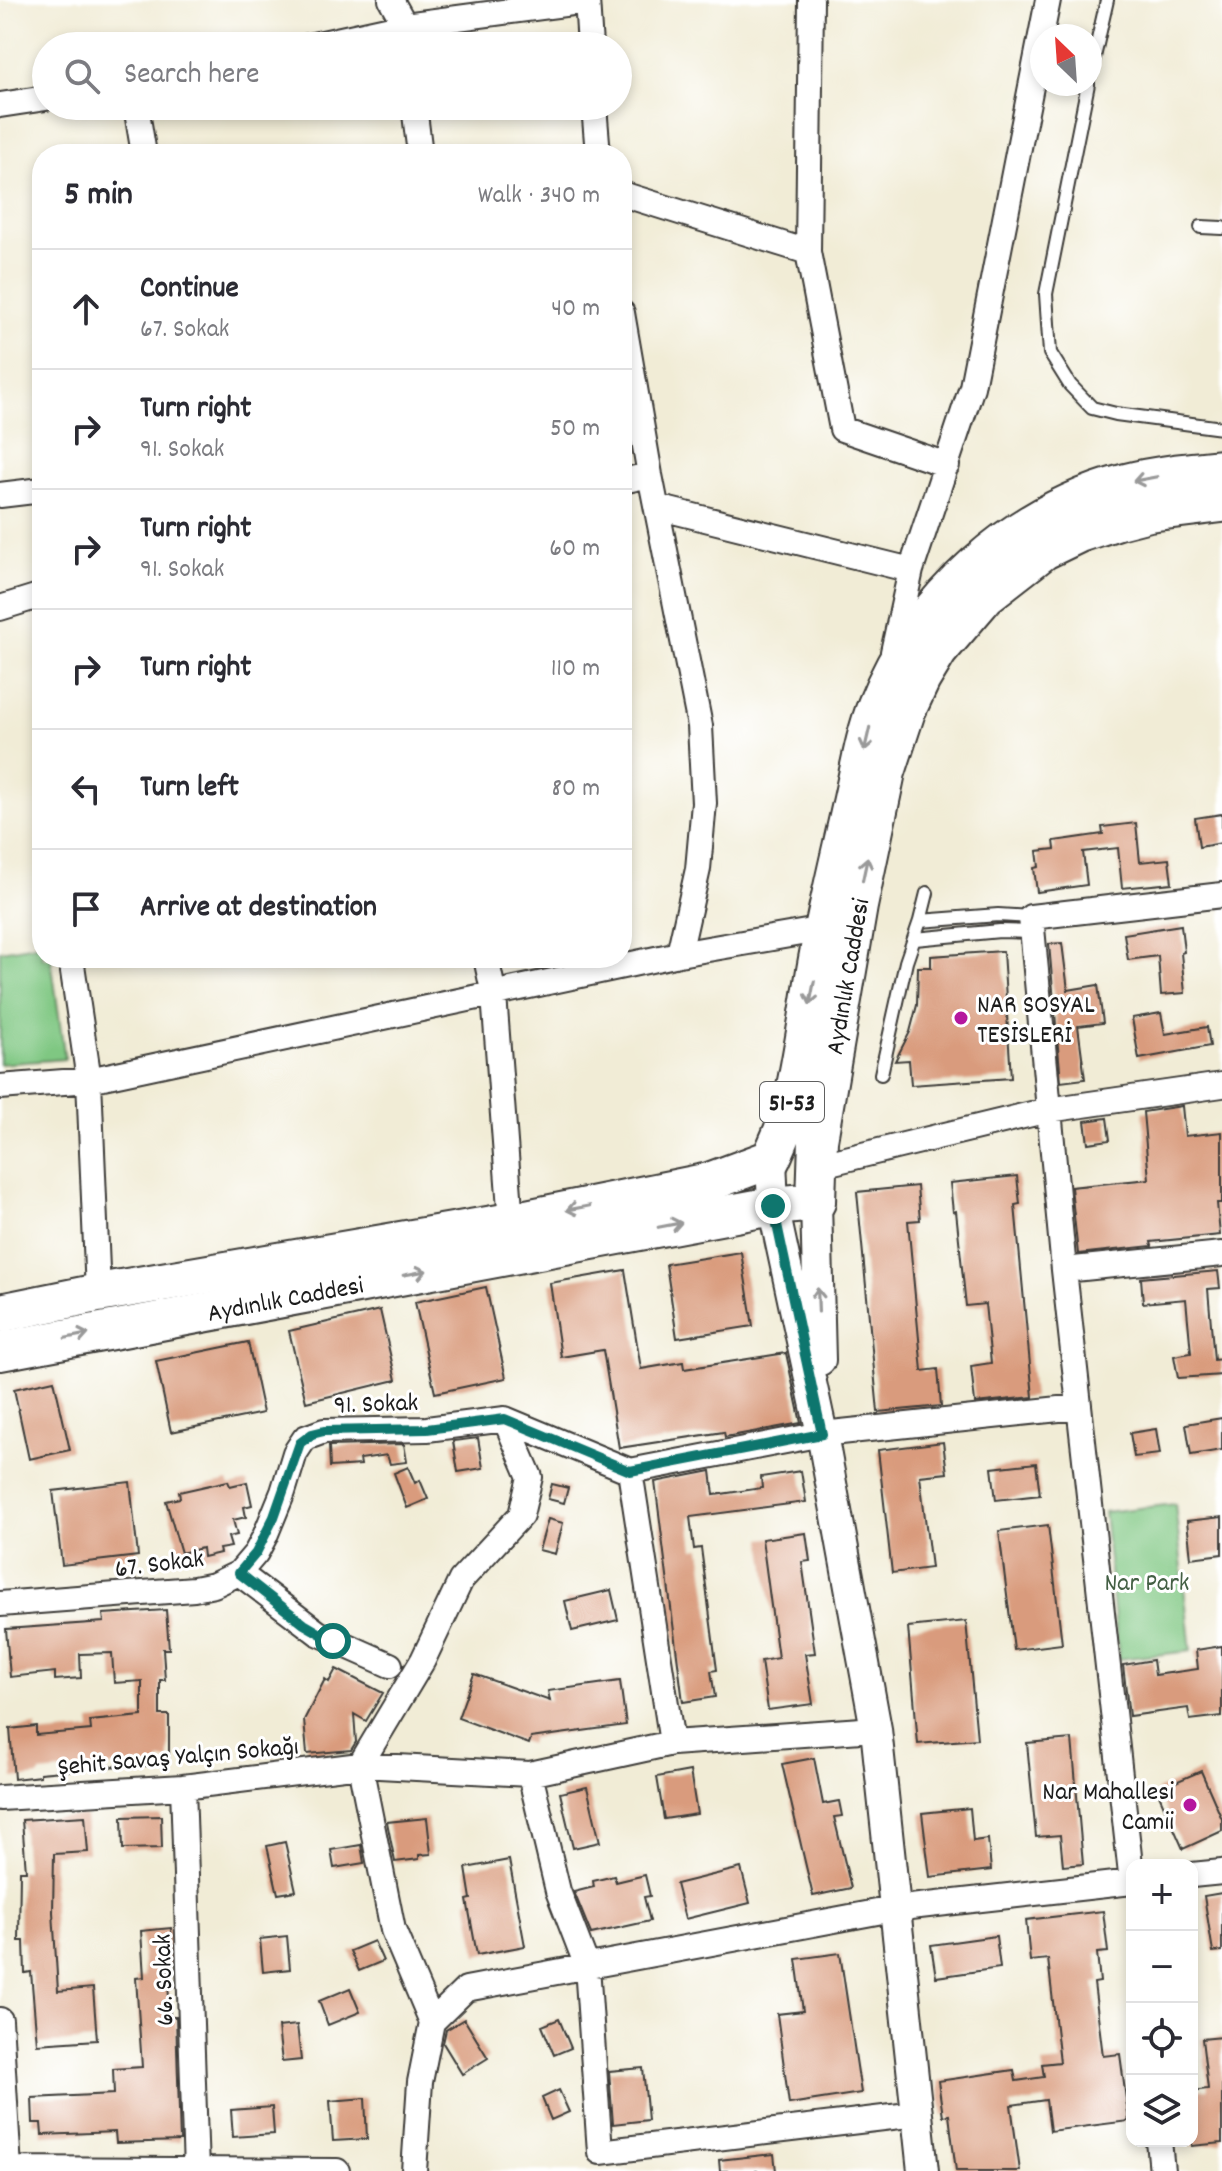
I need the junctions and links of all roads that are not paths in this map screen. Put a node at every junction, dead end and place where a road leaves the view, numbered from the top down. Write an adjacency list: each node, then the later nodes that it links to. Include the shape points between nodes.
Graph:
1 (391, 0): 7 (street)
2 (811, 0): 22 (street)
3 (1048, 0): 25 (street, via 972,387)
4 (1107, 0): 6 (lane)
5 (587, 1): 8 (street); 9 (street)
6 (1102, 24)
7 (404, 32)
8 (427, 32)
9 (589, 32)
10 (1086, 96): 24 (lane, via 1046,294 1050,353 1092,408)
11 (32, 100): 12 (street)
12 (0, 105)
13 (138, 120): 16 (street)
14 (416, 120): 17 (street)
15 (595, 120): 18 (street)
16 (142, 144)
17 (419, 144)
18 (597, 144)
19 (632, 197): 22 (street)
20 (1201, 227): 21 (lane)
21 (1222, 228)
22 (808, 252): 25 (street, via 842,429)
23 (632, 371): 27 (street)
24 (1222, 428)
25 (947, 465): 33 (street)
26 (1222, 469): 36 (main road, Aydınlık Caddesi / 51-53, one-way to 36, via 1128,483 1077,500 1020,532 948,592 918,629)
27 (650, 475): 28 (street); 32 (street)
28 (632, 479)
29 (32, 491): 30 (street)
30 (0, 495)
31 (1222, 503): 55 (main road, Aydınlık Caddesi / 51-53, one-way to 31, via 858,906 886,772 906,711 938,651 986,595 1044,550 1118,520)
32 (657, 507): 33 (street); 43 (street, via 700,726 704,803 698,869)
33 (911, 570): 36 (street)
34 (32, 598): 35 (street)
35 (0, 608)
36 (887, 682): 41 (main road, Aydınlık Caddesi / 51-53, one-way to 41, via 869,729)
37 (927, 893): 39 (lane)
38 (1222, 895): 40 (street)
39 (920, 921): 40 (lane, via 998,915); 42 (lane)
40 (1032, 925): 42 (lane); 53 (street)
41 (824, 929): 43 (street); 54 (main road, Aydınlık Caddesi / 51-53, one-way to 54, via 790,1110)
42 (915, 939): 49 (lane)
43 (679, 954): 44 (street)
44 (632, 964)
45 (72, 968): 50 (street)
46 (488, 968): 48 (street)
47 (616, 968): 48 (street)
48 (494, 995): 50 (street); 57 (street)
49 (881, 1074)
50 (89, 1080): 52 (street); 60 (street)
51 (1222, 1085): 53 (street)
52 (0, 1087)
53 (1048, 1110): 55 (street); 59 (street)
54 (771, 1159): 55 (main road); 56 (street); 57 (main road, Aydınlık Caddesi / 51-53, one-way to 57, via 709,1182)
55 (817, 1172): 56 (main road, Aydınlık Caddesi); 65 (street, one-way to 55)
56 (773, 1206): 62 (main road, Aydınlık Caddesi, one-way to 56); 65 (street)
57 (511, 1222): 60 (main road, Aydınlık Caddesi / 51-53)
58 (1222, 1254): 59 (street)
59 (1064, 1270): 63 (street)
60 (98, 1293): 61 (main road, Aydınlık Caddesi / 51-53)
61 (0, 1313)
62 (0, 1351)
63 (1078, 1407): 65 (street); 76 (street)
64 (505, 1419): 66 (street); 67 (street, 91. Sokak, via 427,1429 324,1431 305,1438 265,1536); 72 (street, via 530,1477 521,1515 461,1580 423,1660)
65 (822, 1434): 66 (street); 70 (street)
66 (630, 1471): 71 (street)
67 (239, 1573): 68 (street, 67. Sokak, via 194,1589); 69 (street, 67. Sokak, via 318,1633)
68 (0, 1604)
69 (390, 1665)
70 (876, 1729): 71 (street, Şehit Savaş Yalçın Sokağı); 80 (street)
71 (672, 1743): 73 (street, Şehit Savaş Yalçın Sokağı)
72 (360, 1765): 73 (street, Şehit Savaş Yalçın Sokağı); 74 (street, Şehit Savaş Yalçın Sokağı); 83 (street, via 393,1930)
73 (530, 1774): 81 (street, via 558,1891)
74 (183, 1787): 75 (street, Şehit Savaş Yalçın Sokağı); 88 (street, 66. Sokak)
75 (0, 1798)
76 (1129, 1859)
77 (1222, 1872): 78 (street)
78 (1198, 1874)
79 (1126, 1883): 80 (street)
80 (893, 1909): 81 (street); 84 (street)
81 (587, 1966): 83 (street, via 466,1989); 86 (street)
82 (0, 2020): 87 (street)
83 (432, 2022): 90 (street, via 420,2082)
84 (917, 2114): 86 (street); 91 (street)
85 (1160, 2147): 92 (street)
86 (598, 2162)
87 (5, 2169): 88 (street)
88 (196, 2170): 89 (street)
89 (337, 2171)
90 (414, 2171)
91 (923, 2171)
92 (1162, 2171)

